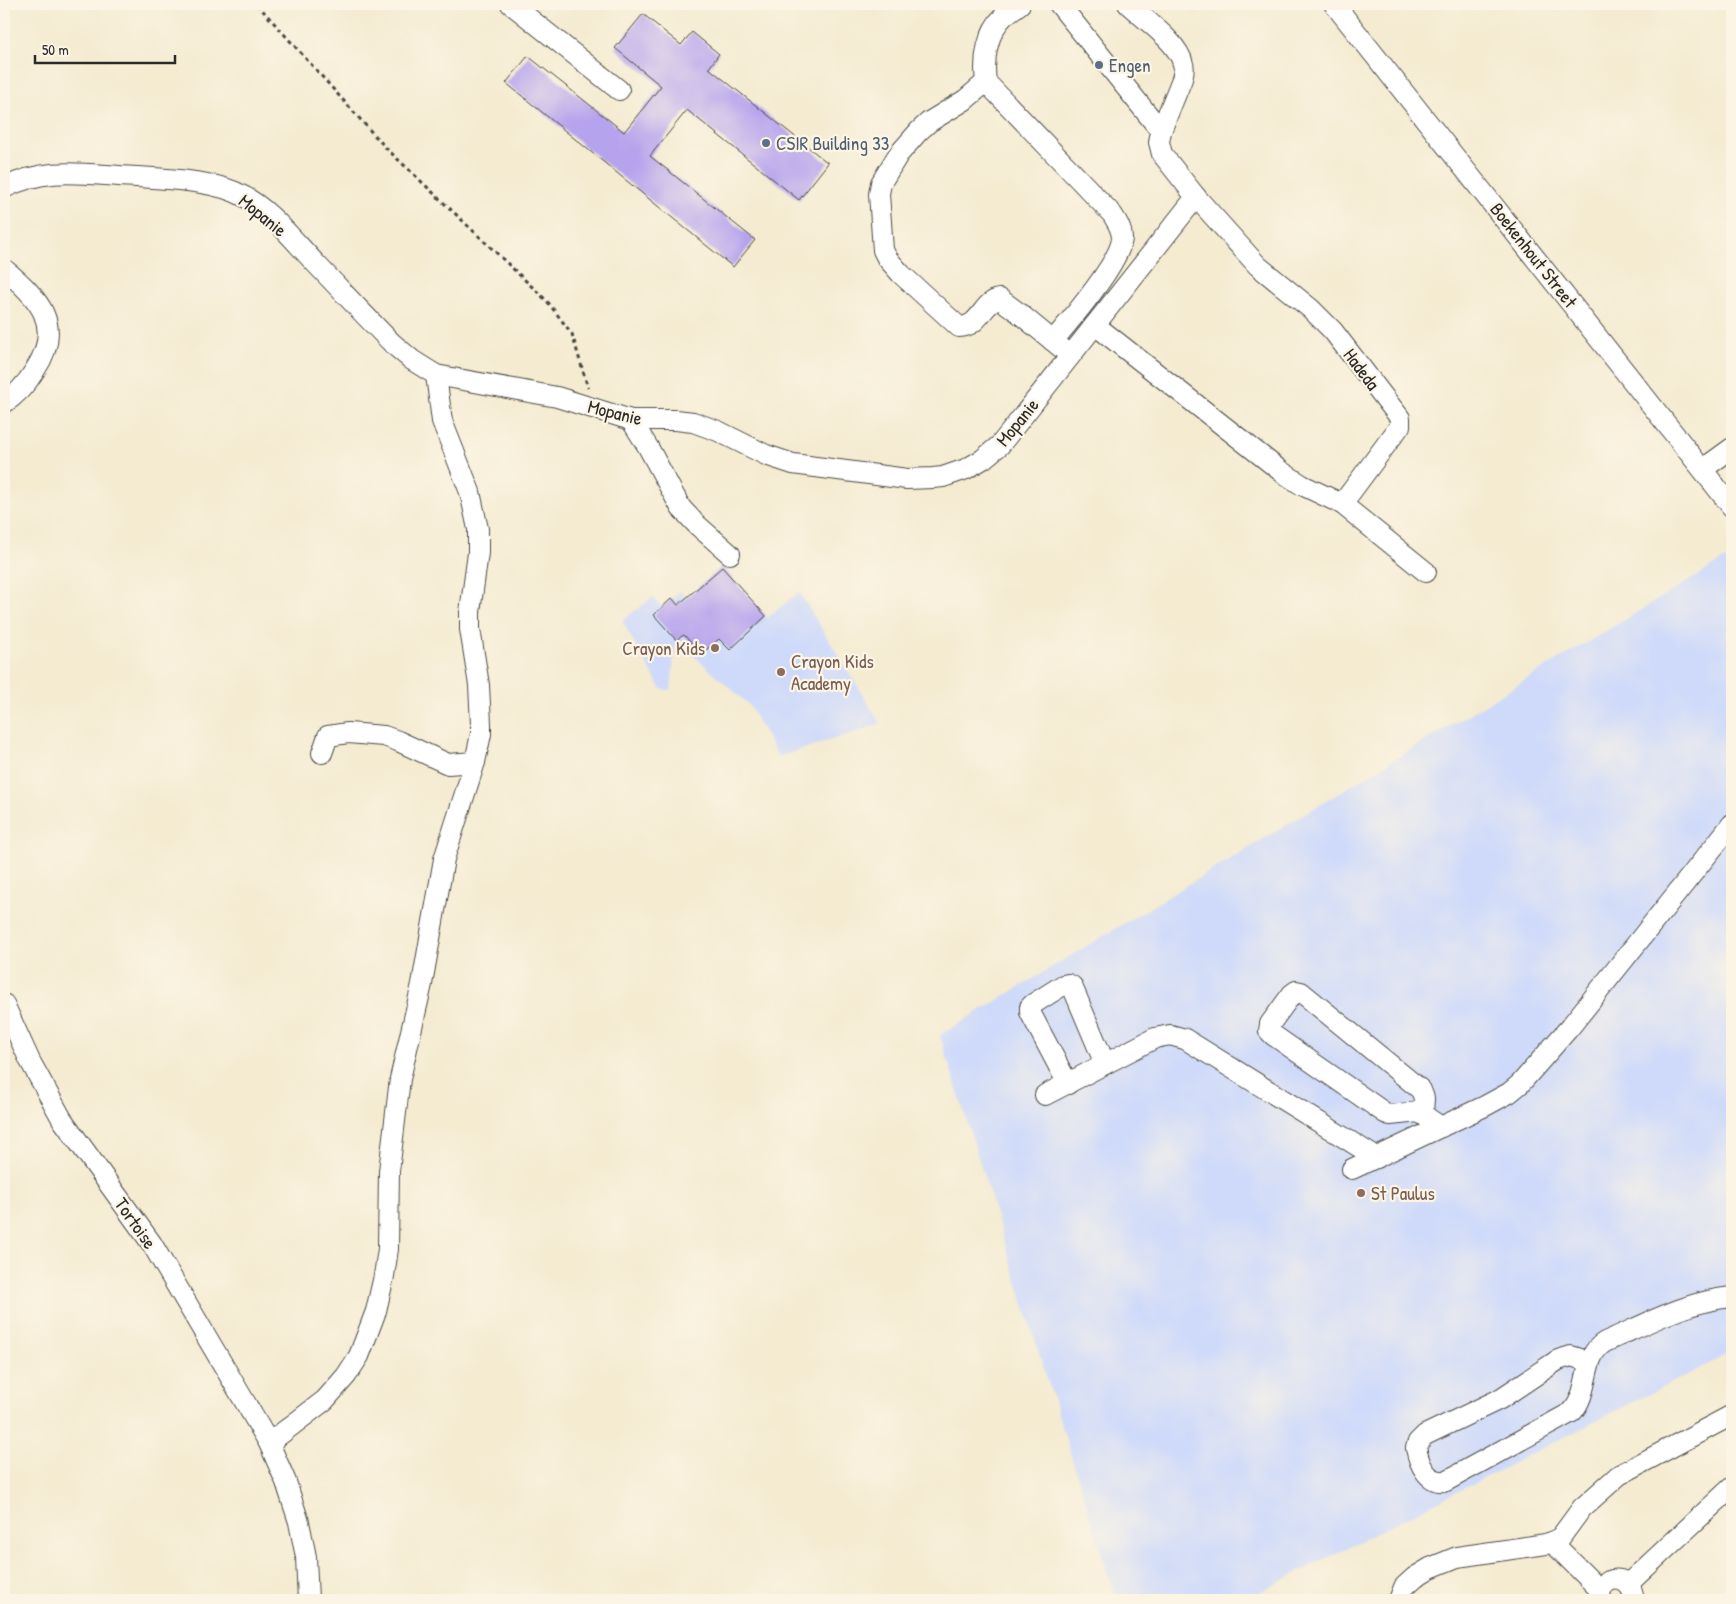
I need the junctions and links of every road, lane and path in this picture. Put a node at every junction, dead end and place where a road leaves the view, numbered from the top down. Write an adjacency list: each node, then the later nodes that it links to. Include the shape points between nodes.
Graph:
1 (257, 4): 17 (path, via 385,147 547,301 572,334)
2 (511, 4): 8 (street)
3 (1020, 4): 7 (street, via 1003,17 990,37 984,68)
4 (1059, 4): 9 (street)
5 (1128, 4): 9 (street, Hadeda, via 1170,43 1183,62 1184,73)
6 (1334, 4): 21 (street, Boekenhout Street)
7 (986, 82): 14 (street, via 1101,201 1120,226 1119,252); 14 (street, via 966,100 929,122 898,155 881,183 879,194 883,250 892,265 959,327 972,323 990,304 1000,299)
8 (619, 90)
9 (1161, 131): 11 (street, Hadeda, via 1162,154)
10 (4, 188): 16 (street, Mopanie, via 33,176 66,172 217,186 244,196 275,220 393,344)
11 (1196, 197): 13 (street, Mopanie); 22 (street, Hadeda, via 1258,266 1333,331 1400,418 1398,430)
12 (4, 269): 18 (street, via 35,298 48,332 46,351 37,367 19,391)
13 (1095, 325): 15 (street, Mopanie); 22 (street, via 1282,472)
14 (1053, 341): 15 (street)
15 (1070, 355): 19 (street, Mopanie, via 1000,445 982,460 943,477 907,479 793,464 694,422)
16 (436, 375): 19 (street, Mopanie, via 557,397); 27 (street, via 442,420 470,492 478,529 470,612 481,724)
17 (590, 394)
18 (4, 404)
19 (632, 420): 24 (street, via 681,508)
20 (1732, 448): 21 (street)
21 (1703, 469): 23 (street, Boekenhout Street)
22 (1342, 504): 25 (street)
23 (1732, 507)
24 (730, 554)
25 (1426, 572)
26 (322, 753): 27 (street, via 328,736 348,733 384,736 448,764)
27 (475, 762): 40 (street, via 444,859 422,984 400,1079 389,1171 388,1249 376,1311 359,1356 346,1376 320,1405)
28 (1732, 824): 34 (street, via 1527,1078 1502,1097)
29 (4, 1004): 40 (street, Tortoise, via 62,1119 152,1244)
30 (1105, 1064): 31 (street); 31 (street, via 1072,986 1063,985 1033,1004 1030,1012); 35 (street, via 1155,1038 1170,1035 1185,1039)
31 (1068, 1084): 32 (street)
32 (1045, 1096)
33 (1424, 1114): 33 (street, via 1414,1111 1390,1115 1269,1031 1270,1024 1292,994 1301,992 1421,1090); 34 (street)
34 (1441, 1127): 35 (street)
35 (1377, 1158): 36 (street)
36 (1352, 1169)
37 (1732, 1298): 38 (street, via 1694,1304 1613,1338 1594,1352)
38 (1590, 1362): 38 (street, via 1580,1401 1572,1412 1446,1481 1434,1480 1426,1473 1416,1448 1425,1435 1500,1399 1558,1360 1572,1356)
39 (1732, 1415): 42 (street, via 1620,1475 1582,1508)
40 (269, 1443): 45 (street, Tortoise, via 299,1522 306,1557)
41 (1732, 1487): 44 (street)
42 (1557, 1539): 43 (street); 46 (street, via 1456,1556 1411,1580)
43 (1603, 1591): 44 (street, via 1617,1580)
44 (1630, 1592)
45 (308, 1600)
46 (1399, 1600)

